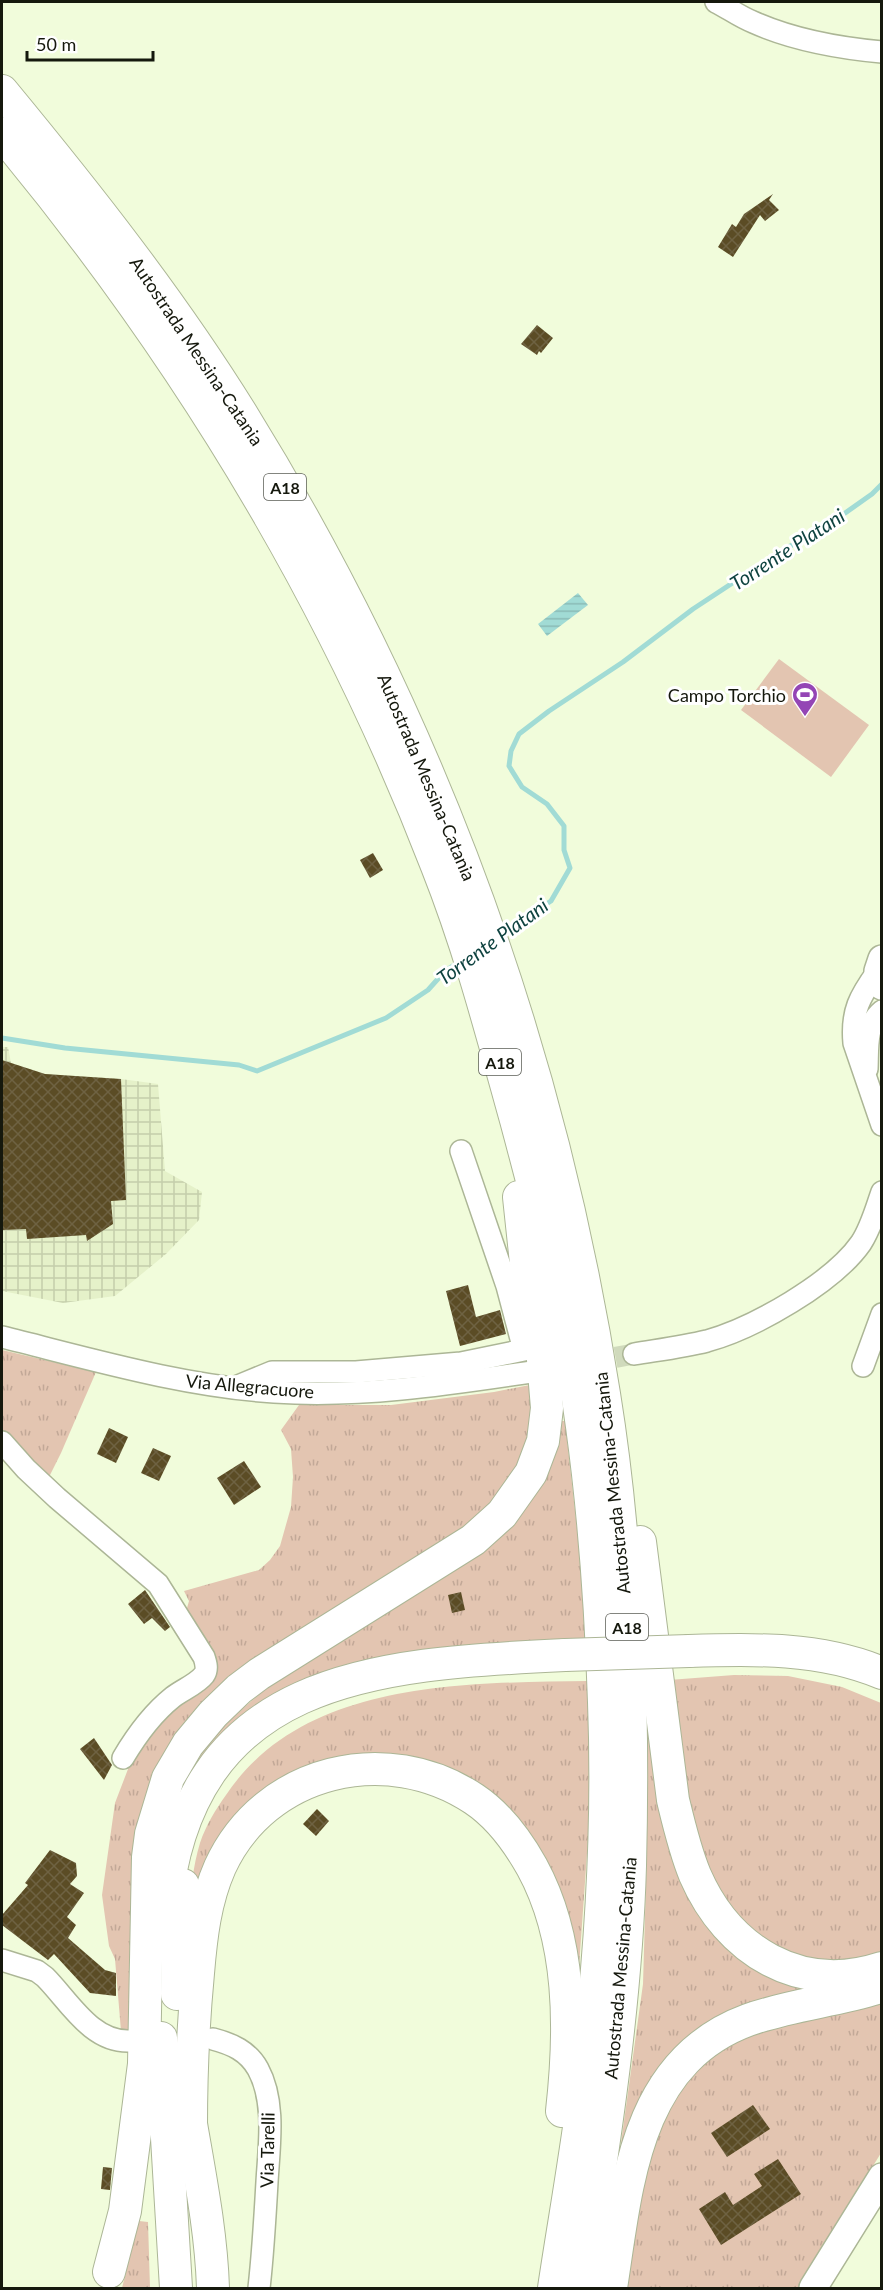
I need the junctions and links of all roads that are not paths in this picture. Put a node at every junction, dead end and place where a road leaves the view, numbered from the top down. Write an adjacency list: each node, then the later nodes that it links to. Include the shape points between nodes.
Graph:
1 (716, 2): 2 (street, via 752,22 797,38)
2 (882, 52)
3 (2, 91): 5 (highway, Autostrada Messina-Catania / A18, via 183,324 277,473 344,595 437,791)
4 (2, 134): 5 (highway, Autostrada Messina-Catania / A18, via 159,339 270,516 321,608 377,722 438,867)
5 (476, 934): 7 (highway, A18)
6 (880, 972): 9 (street, via 857,1002 853,1031)
7 (492, 980): 11 (highway, Autostrada Messina-Catania / A18); 15 (highway, Autostrada Messina-Catania / A18, via 544,1109)
8 (882, 1011): 9 (street, via 869,1033)
9 (867, 1078): 10 (street)
10 (882, 1125)
11 (521, 1139): 14 (highway, via 519,1208); 46 (highway, Autostrada Messina-Catania / A18, via 552,1260 577,1395 598,1579 604,1705 599,1945 583,2104)
12 (461, 1150): 21 (street, via 507,1286 524,1350 460,1363 356,1372 272,1372)
13 (882, 1192): 18 (street, via 862,1242 824,1280 781,1307 717,1337)
14 (523, 1227): 30 (highway, via 537,1262 553,1355 555,1408 549,1442 537,1475 518,1507 495,1531 265,1681 220,1718 196,1747 178,1779 160,1833 154,1873); 33 (highway, via 526,1263 540,1324 547,1408 543,1442 534,1465 513,1502 473,1540 259,1674 232,1695 188,1744 168,1778 147,1857)
15 (577, 1252): 29 (highway, via 599,1306 645,1569 674,1800 695,1876 731,1930 772,1963 794,1971 835,1976); 47 (highway, Autostrada Messina-Catania / A18, via 604,1394 618,1511 628,1634 631,1788 630,1871 618,2030)
16 (882, 1314): 19 (street)
17 (2, 1337): 21 (street, Via Allegracuore, via 176,1379)
18 (634, 1354)
19 (863, 1366)
20 (538, 1371): 21 (street, Via Allegracuore, via 392,1390 328,1393)
21 (234, 1388)
22 (2, 1442): 27 (street, via 57,1498 158,1584 204,1657 207,1669 203,1676 158,1711)
23 (689, 1660): 24 (highway, bridge); 25 (highway, via 761,1650 843,1660); 26 (highway, via 799,1670 843,1678)
24 (566, 1664): 30 (highway, via 482,1659 379,1672 308,1695 257,1725 218,1761 198,1789 184,1820 168,1873); 34 (highway, via 363,1693 280,1728 229,1772 199,1826 178,1921)
25 (882, 1673)
26 (882, 1692)
27 (123, 1758)
28 (2, 1960): 33 (street, via 37,1971 83,2020)
29 (882, 1968)
30 (158, 1977): 33 (highway)
31 (882, 1987): 48 (highway, via 746,2021 719,2035 674,2073 645,2122 631,2164)
32 (213, 2039): 44 (street, Via Tarelli, via 229,2043 248,2056 266,2091 269,2146)
33 (145, 2064): 34 (highway); 37 (highway, via 125,2094 119,2124 110,2216); 40 (highway, via 182,2174)
34 (179, 2134): 35 (highway); 38 (highway, via 158,2255); 39 (highway); 45 (highway, via 206,1912 221,1867 236,1840 279,1797 325,1776 377,1768 435,1778 476,1800 511,1836 533,1868 558,1932 566,1999 563,2103)
35 (197, 2165): 41 (highway); 42 (highway, via 209,2225); 43 (highway, via 225,2247)
36 (882, 2177): 49 (main road)
37 (109, 2280)
38 (161, 2289)
39 (176, 2289)
40 (188, 2289)
41 (200, 2289)
42 (213, 2289)
43 (232, 2289)
44 (260, 2289)
45 (540, 2289)
46 (554, 2289)
47 (582, 2289)
48 (611, 2289)
49 (813, 2289)

